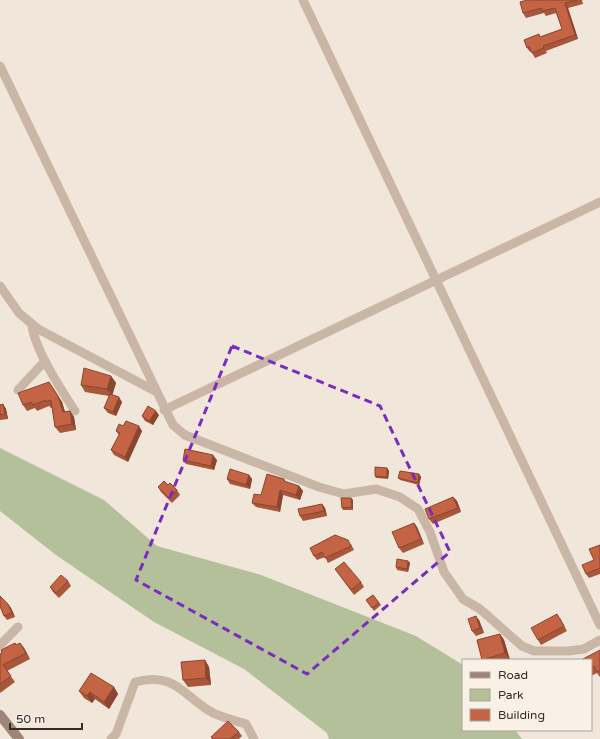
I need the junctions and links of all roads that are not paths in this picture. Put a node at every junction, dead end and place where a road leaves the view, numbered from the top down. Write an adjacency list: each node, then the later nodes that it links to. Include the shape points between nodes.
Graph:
1 (303, 0): 4 (street)
2 (0, 66): 9 (street)
3 (600, 202): 4 (street)
4 (435, 281): 10 (street); 12 (street)
5 (0, 286): 6 (street, via 19,313)
6 (32, 324): 7 (street, via 32,331); 9 (street)
7 (45, 361): 8 (street); 11 (street)
8 (18, 390)
9 (155, 391): 10 (street)
10 (164, 410): 14 (street, via 173,425 185,435 319,487 344,494 376,489 400,497 418,509 430,532 444,572 464,599 480,609 522,646 534,651 568,651 584,649)
11 (75, 411)
12 (600, 625)
13 (18, 627): 15 (street)
14 (600, 640)
15 (0, 645)
16 (0, 715): 17 (main road)
17 (19, 739)
18 (111, 739): 19 (street, via 116,734 134,682 149,678 172,682 209,711 246,724)
19 (254, 739)

